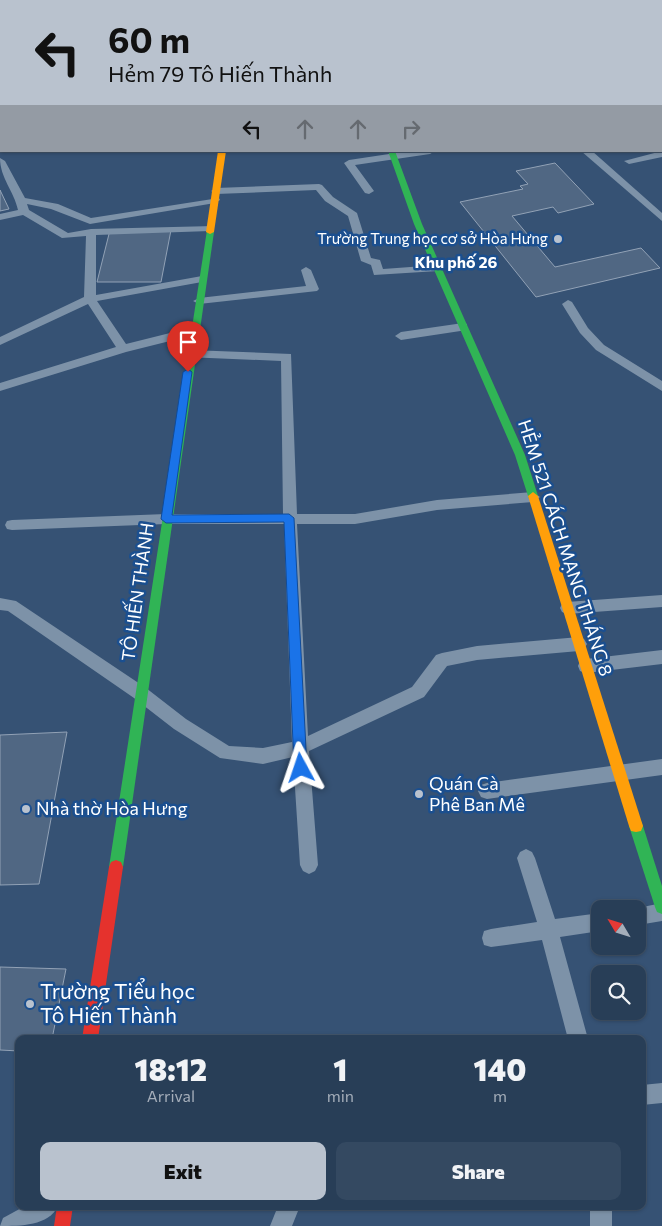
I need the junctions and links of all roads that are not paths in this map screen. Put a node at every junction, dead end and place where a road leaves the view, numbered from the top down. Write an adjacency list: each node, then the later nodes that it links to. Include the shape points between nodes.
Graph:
1 (222, 152): 9 (main road, TÔ HIẾN THÀNH)
2 (418, 152): 4 (lane)
3 (587, 152): 13 (lane)
4 (393, 154): 8 (lane, via 349,163); 16 (main road, HẺM 521 CÁCH MẠNG THÁNG 8)
5 (662, 154): 7 (lane)
6 (0, 161): 10 (lane)
7 (629, 161)
8 (368, 191)
9 (215, 195): 10 (lane, via 90,221 54,206); 14 (main road, TÔ HIẾN THÀNH); 16 (lane, via 319,187 329,199 354,215 366,261 376,262 378,273)
10 (21, 200): 11 (lane)
11 (24, 212): 12 (lane); 15 (lane, via 66,236)
12 (0, 217)
13 (662, 218)
14 (210, 228): 15 (lane); 18 (main road, TÔ HIẾN THÀNH)
15 (91, 232): 19 (lane)
16 (438, 268): 22 (main road, HẺM 521 CÁCH MẠNG THÁNG 8)
17 (306, 270): 20 (lane, via 313,289)
18 (202, 279): 19 (lane); 20 (main road, TÔ HIẾN THÀNH)
19 (90, 299): 25 (lane); 26 (lane)
20 (199, 301): 23 (main road, TÔ HIẾN THÀNH)
21 (568, 304): 29 (lane, via 582,329 606,352 649,376)
22 (463, 327): 24 (lane); 30 (main road, HẺM 521 CÁCH MẠNG THÁNG 8, via 520,455)
23 (194, 331): 26 (lane); 27 (main road, TÔ HIẾN THÀNH)
24 (401, 336)
25 (1, 340)
26 (123, 349): 28 (lane)
27 (190, 354): 31 (lane, via 287,357); 32 (main road, TÔ HIẾN THÀNH)
28 (0, 387)
29 (662, 388)
30 (533, 497): 31 (lane, via 437,505 355,519); 36 (main road, HẺM 521 CÁCH MẠNG THÁNG 8)
31 (289, 518): 32 (lane); 41 (lane)
32 (166, 519): 33 (lane); 40 (main road, TÔ HIẾN THÀNH)
33 (12, 524)
34 (662, 601): 36 (lane)
35 (4, 607): 40 (lane)
36 (567, 608): 37 (main road, HẺM 521 CÁCH MẠNG THÁNG 8)
37 (579, 644): 39 (main road, HẺM 521 CÁCH MẠNG THÁNG 8); 41 (lane, via 477,653 442,660 418,692)
38 (662, 657): 39 (lane)
39 (586, 666): 43 (main road, HẺM 521 CÁCH MẠNG THÁNG 8)
40 (140, 693): 41 (lane, via 180,724 226,753 263,756); 53 (main road, TÔ HIẾN THÀNH)
41 (299, 748): 46 (lane)
42 (662, 767): 43 (lane)
43 (619, 772): 44 (lane); 47 (main road, HẺM 521 CÁCH MẠNG THÁNG 8)
44 (487, 791)
45 (526, 858): 51 (lane)
46 (309, 865)
47 (662, 907)
48 (662, 912): 49 (lane)
49 (646, 915)
50 (591, 923): 51 (lane)
51 (548, 930): 52 (lane); 54 (lane)
52 (491, 938)
53 (91, 1035)
54 (577, 1035)
55 (662, 1093): 56 (lane)
56 (646, 1095)
57 (40, 1210): 61 (lane)
58 (64, 1210): 62 (main road)
59 (287, 1210): 63 (lane)
60 (602, 1210): 64 (lane)
61 (11, 1226)
62 (62, 1226)
63 (281, 1226)
64 (601, 1226)

